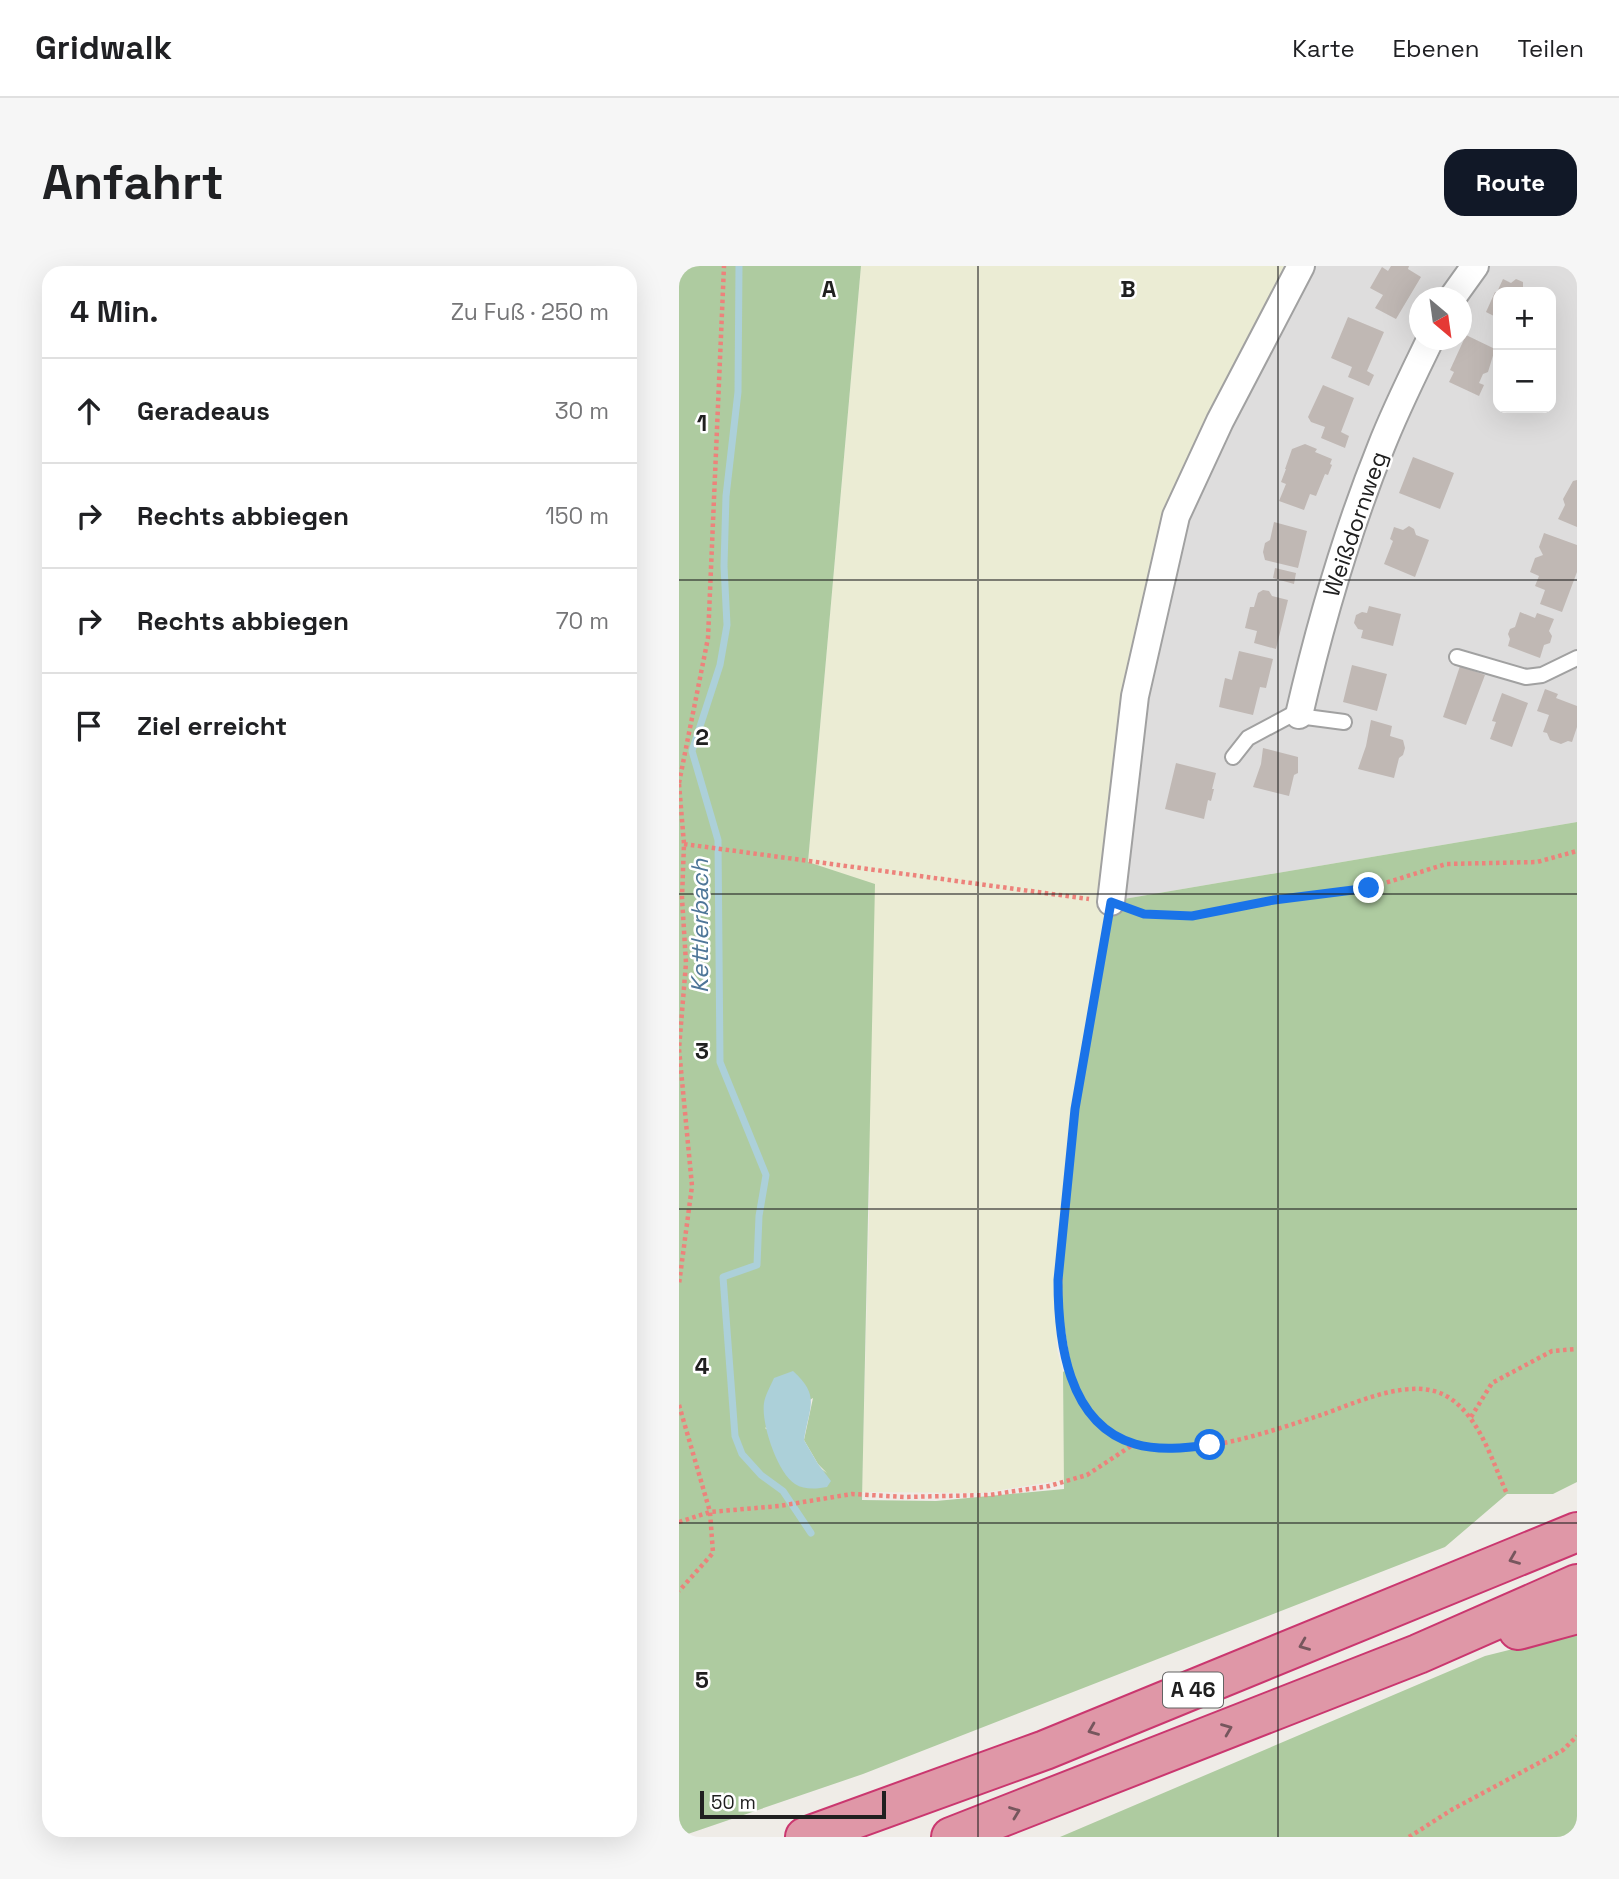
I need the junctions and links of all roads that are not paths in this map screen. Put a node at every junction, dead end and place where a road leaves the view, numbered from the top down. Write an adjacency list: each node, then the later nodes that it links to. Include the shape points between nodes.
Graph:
1 (1301, 266): 10 (street, via 1176,516 1135,696)
2 (1475, 266): 3 (street)
3 (1460, 287)
4 (1425, 350): 7 (street, Weißdornweg, via 1381,446 1350,531)
5 (1457, 657): 6 (lane, via 1526,677 1542,675)
6 (1577, 658)
7 (1299, 715): 8 (lane); 9 (lane, via 1280,719 1248,738)
8 (1344, 722)
9 (1233, 757)
10 (1111, 902)
11 (1577, 1532): 15 (highway, A 46, one-way to 15, via 1045,1750)
12 (1577, 1584): 14 (highway, A 46)
13 (1577, 1615): 14 (highway)
14 (1418, 1654): 16 (highway, A 46, one-way to 14)
15 (806, 1837)
16 (951, 1837)

